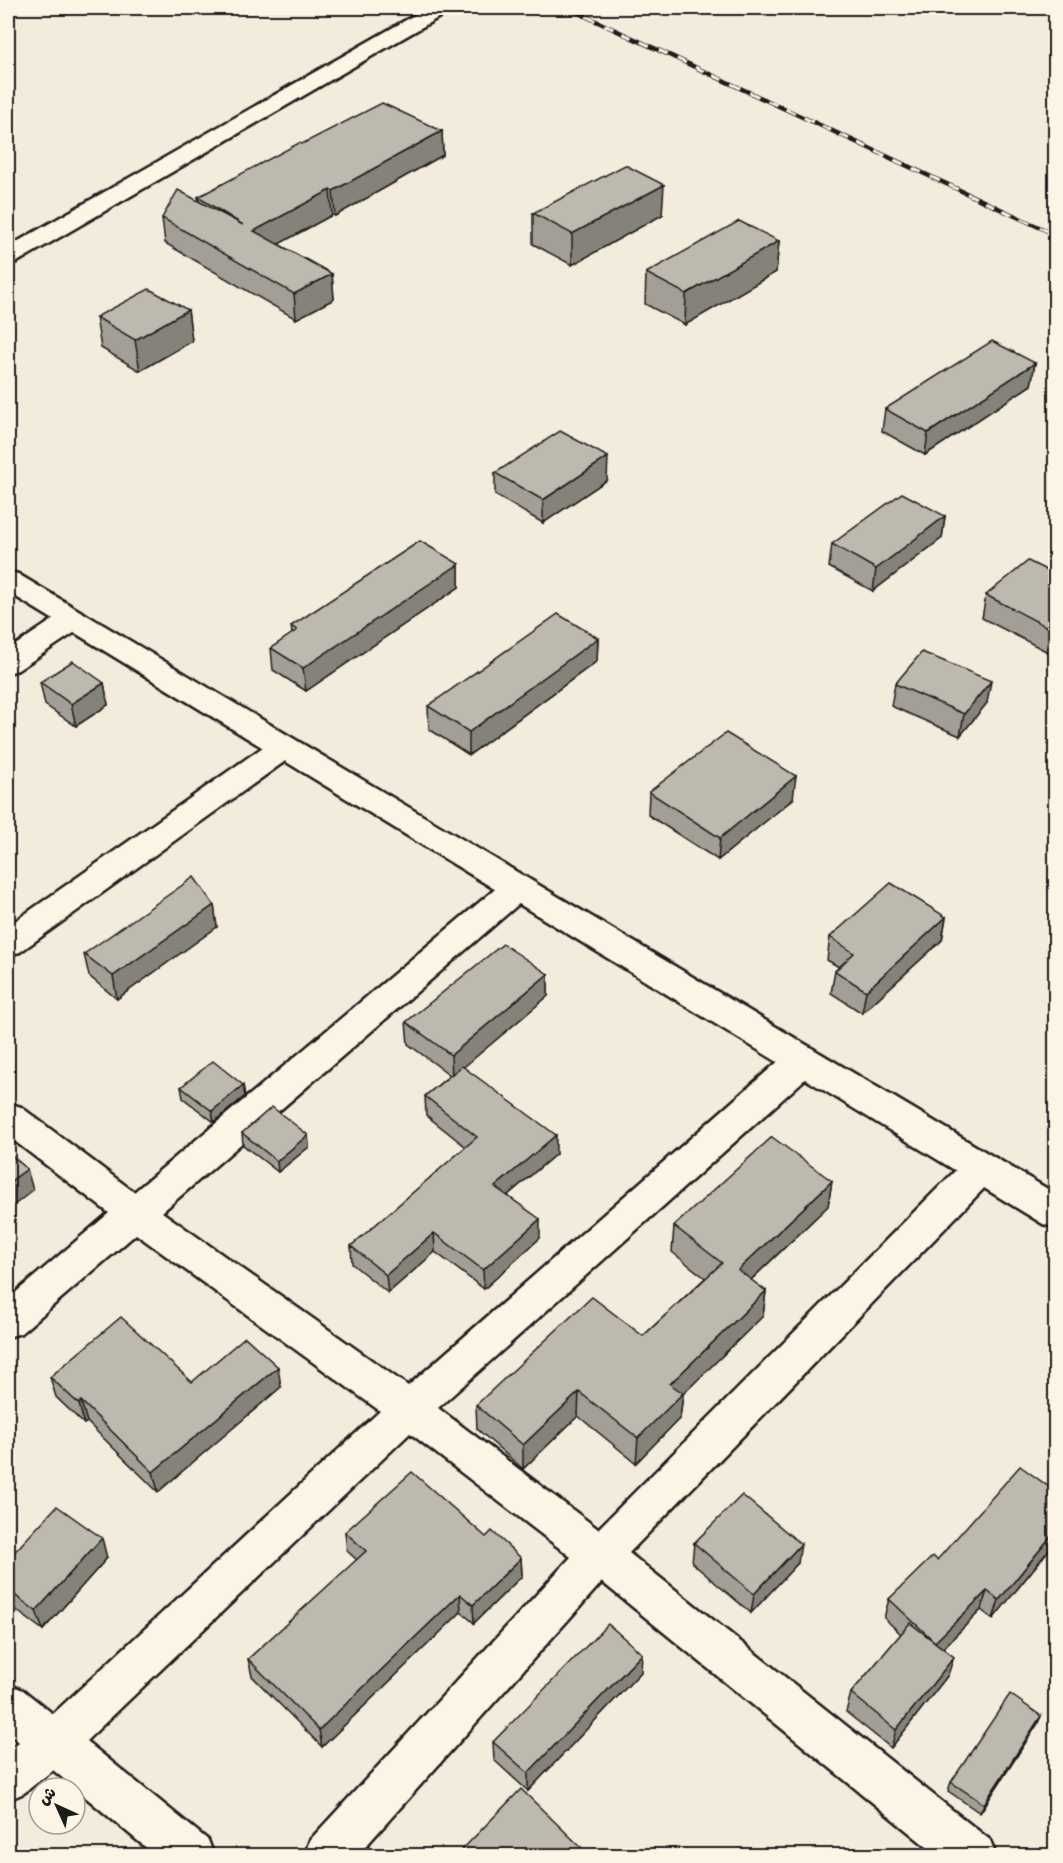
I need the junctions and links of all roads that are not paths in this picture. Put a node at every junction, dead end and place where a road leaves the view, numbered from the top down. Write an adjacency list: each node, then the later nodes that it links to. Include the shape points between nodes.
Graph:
1 (441, 8): 2 (street)
2 (8, 256)
3 (8, 580): 4 (street)
4 (73, 620): 5 (street); 6 (street)
5 (8, 663)
6 (284, 747): 7 (street); 8 (street)
7 (517, 888): 9 (street); 12 (street)
8 (8, 943)
9 (802, 1060): 11 (street); 15 (street)
10 (8, 1116): 12 (street)
11 (981, 1168): 13 (street); 16 (street)
12 (135, 1213): 14 (street); 15 (street)
13 (1056, 1213)
14 (8, 1321)
15 (409, 1409): 16 (street); 18 (street)
16 (600, 1556): 21 (street); 22 (street)
17 (8, 1705): 18 (street)
18 (54, 1742): 19 (street); 20 (street)
19 (8, 1778)
20 (192, 1856)
21 (326, 1856)
22 (974, 1856)

